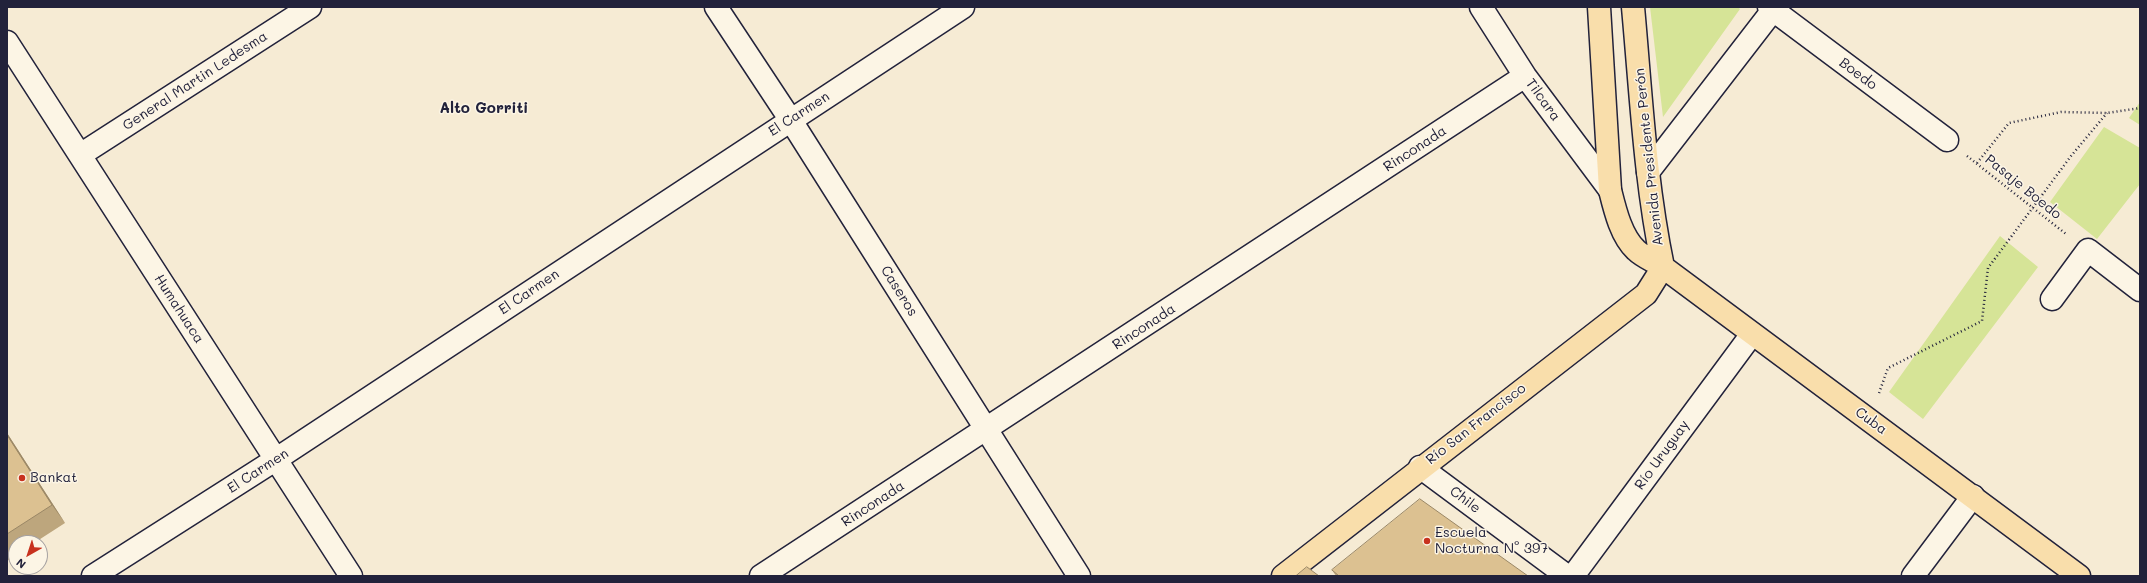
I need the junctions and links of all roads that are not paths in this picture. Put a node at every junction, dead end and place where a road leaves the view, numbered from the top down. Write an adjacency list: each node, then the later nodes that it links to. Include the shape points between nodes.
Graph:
1 (310, 7): 12 (street, General Martin Ledesma)
2 (716, 7): 10 (street, Caseros)
3 (963, 7): 10 (street, El Carmen)
4 (1481, 7): 9 (street, Tilcara)
5 (1599, 7): 14 (main road, Avenida Presidente Perón)
6 (1633, 7): 13 (main road, Avenida Presidente Perón)
7 (1771, 9): 11 (street, Boedo); 13 (street)
8 (7, 42): 12 (street, Humahuaca)
9 (1525, 76): 14 (street, Tilcara); 19 (street, Rinconada)
10 (790, 119): 19 (street, Caseros); 20 (street, El Carmen)
11 (1947, 140)
12 (80, 155): 20 (street, Humahuaca)
13 (1648, 172): 15 (main road, Avenida Presidente Perón)
14 (1610, 190): 15 (main road, Avenida Presidente Perón, via 1627,239 1637,251)
15 (1662, 266): 18 (main road, Cuba); 21 (main road, Río San Francisco, via 1646,294)
16 (2140, 290): 17 (street, via 2088,250)
17 (2052, 299)
18 (1752, 334): 22 (main road, Cuba); 29 (street, Río Uruguay)
19 (986, 430): 25 (street, Rinconada); 26 (street, Caseros)
20 (275, 460): 23 (street, El Carmen); 24 (street, Humahuaca)
21 (1420, 467): 27 (main road, Río San Francisco); 28 (street, Chile)
22 (1973, 496): 30 (street); 31 (main road, Cuba)
23 (93, 576)
24 (351, 576)
25 (761, 576)
26 (1079, 576)
27 (1283, 576)
28 (1566, 576)
29 (1573, 576)
30 (1913, 576)
31 (2079, 576)

